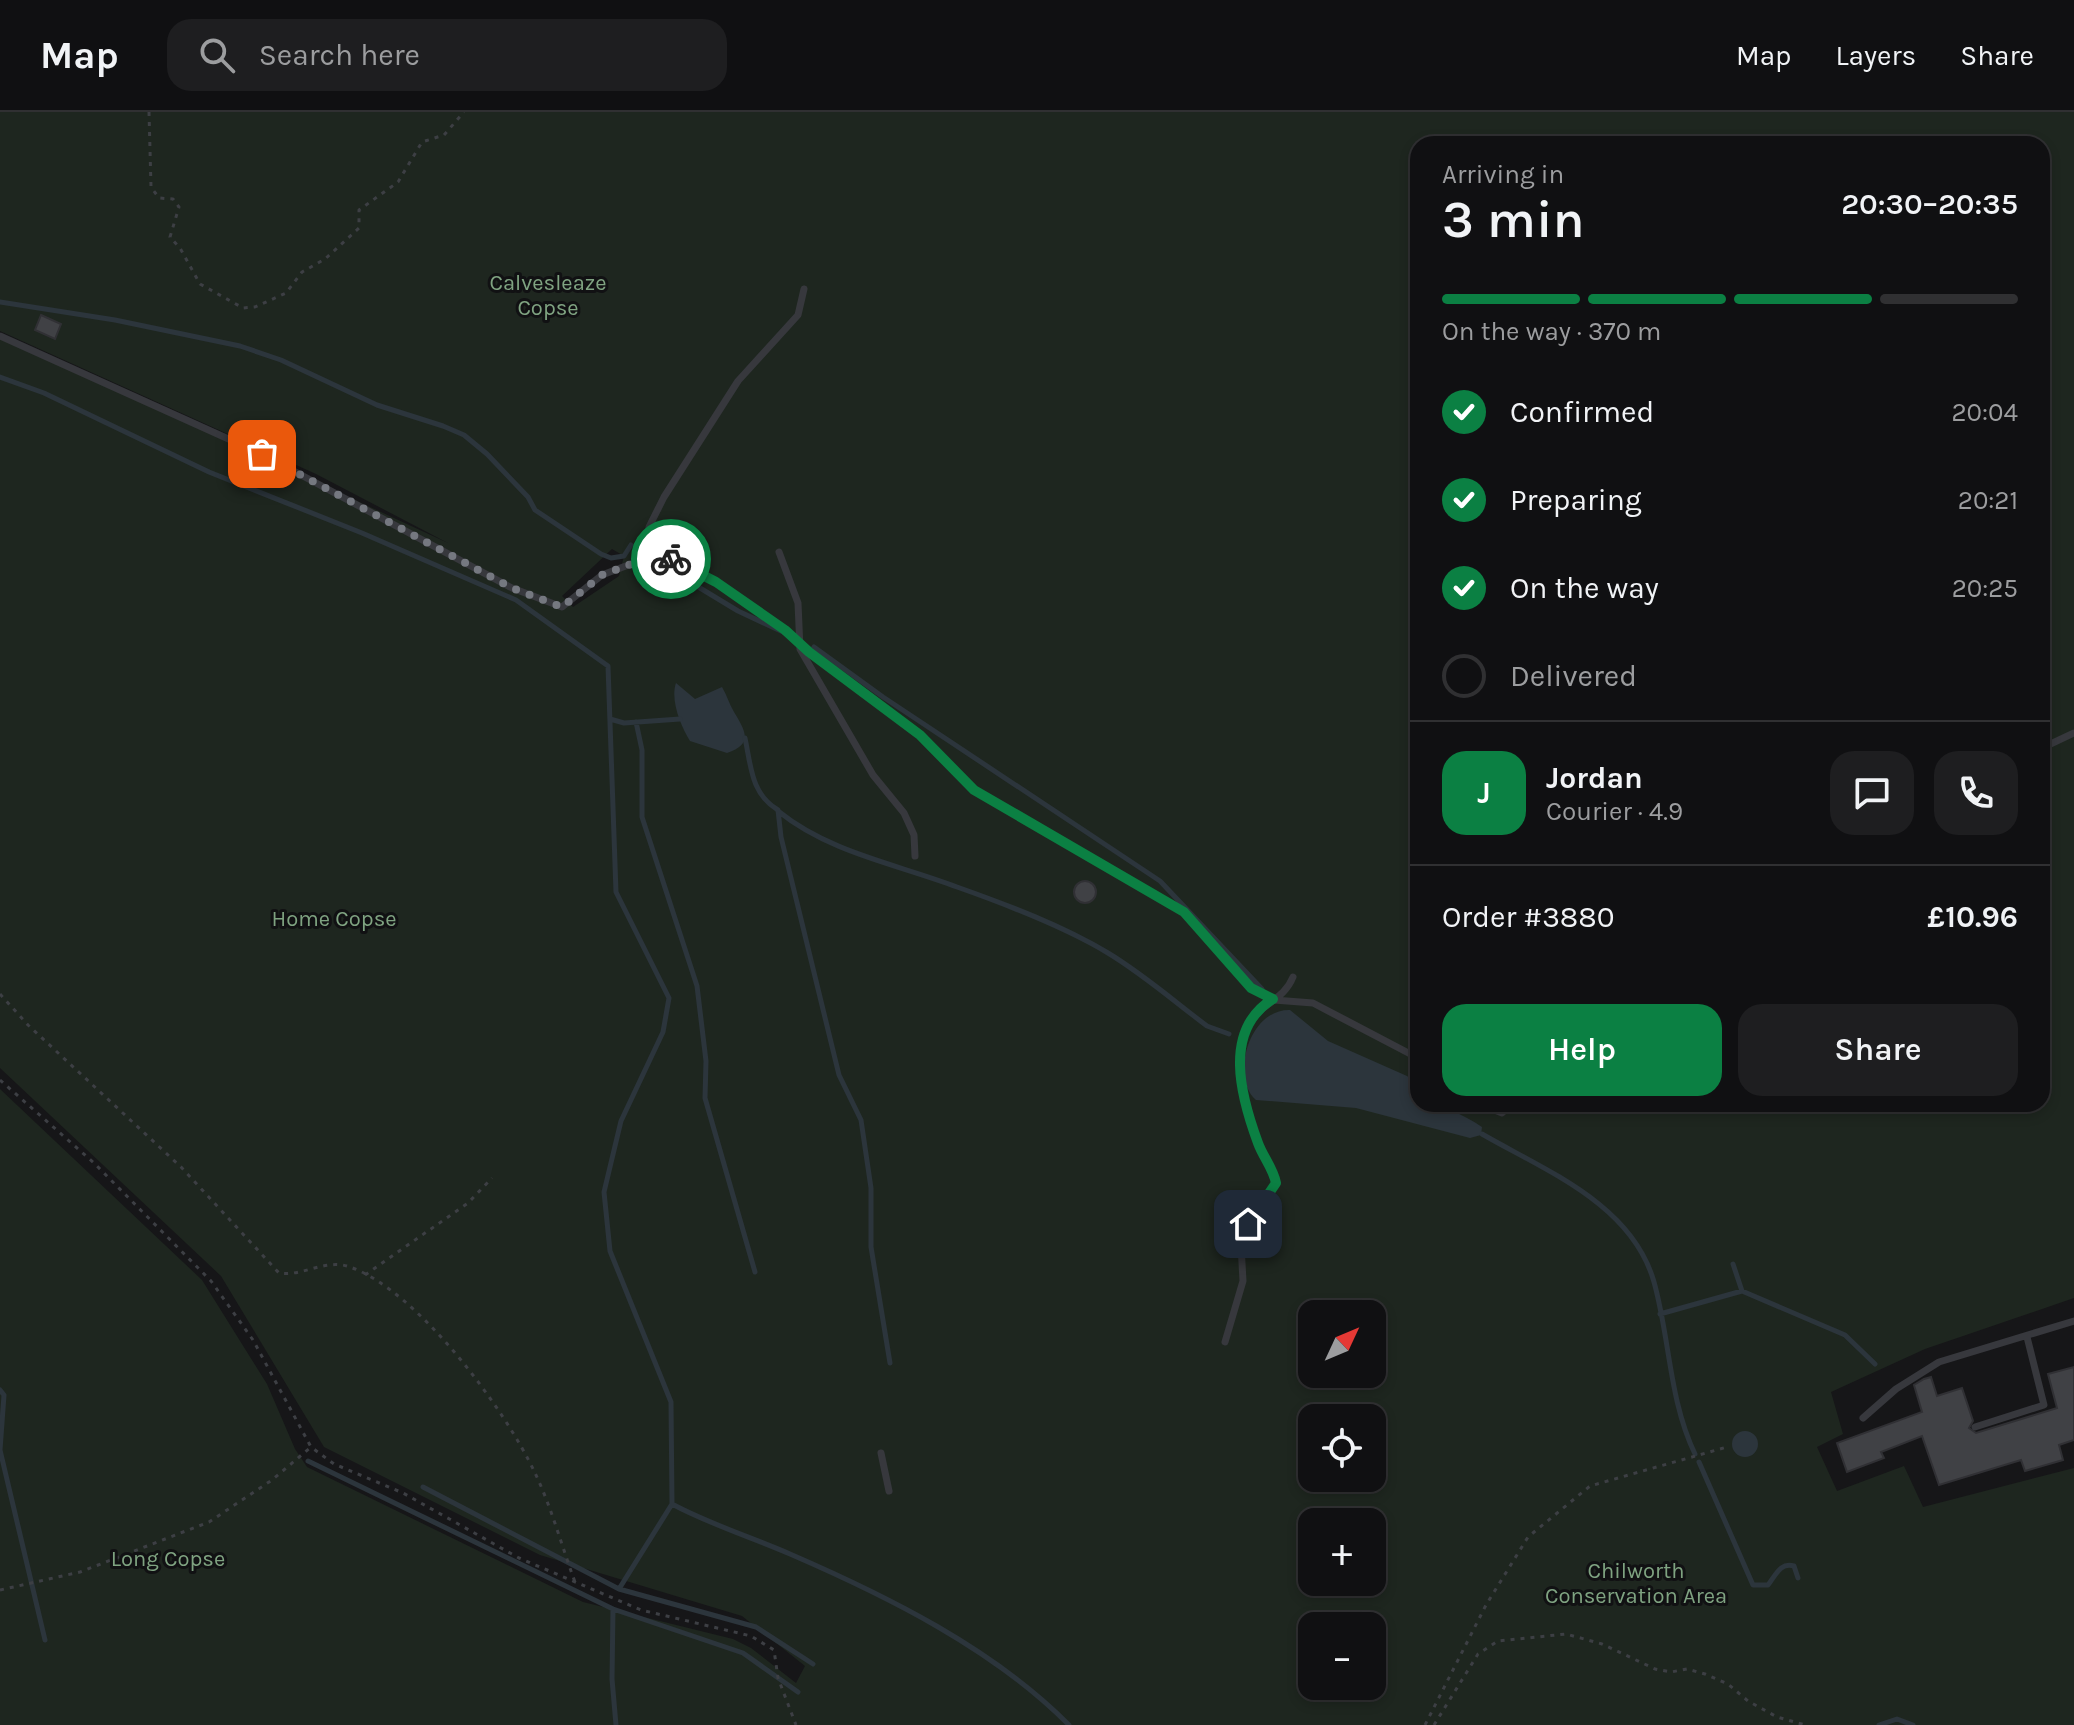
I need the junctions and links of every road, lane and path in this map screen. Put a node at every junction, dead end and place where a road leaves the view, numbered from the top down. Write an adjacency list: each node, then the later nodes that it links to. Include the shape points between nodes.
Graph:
1 (149, 112): 2 (path, via 151,187 159,198 173,199 179,207 170,237 200,284 243,308 286,293 302,272 325,259 359,228 359,210 398,182 422,142 444,135)
2 (464, 112)
3 (804, 289): 5 (lane, via 798,315 738,381 664,497 649,527)
4 (0, 336): 5 (lane, via 262,454 512,588 562,607 602,575)
5 (647, 552): 7 (lane, via 665,555 716,582)
6 (779, 552): 7 (lane, via 798,603)
7 (799, 643): 10 (lane, via 865,763 904,813 914,835); 13 (lane, via 920,735 974,790 1184,912 1251,988)
8 (2074, 733): 9 (lane)
9 (2050, 744)
10 (915, 856)
11 (1293, 977): 13 (lane, via 1285,994)
12 (0, 994): 17 (path, via 181,1167 279,1273 294,1276 320,1267 348,1266)
13 (1273, 999): 14 (lane, via 1313,1003); 20 (lane, via 1245,1032 1238,1065 1257,1141 1276,1183 1256,1208 1241,1245 1243,1281)
14 (1410, 1054)
15 (0, 1080): 23 (path, via 94,1163 211,1281 253,1340)
16 (492, 1178): 17 (path, via 468,1203)
17 (365, 1275): 27 (path, via 437,1332 489,1395 536,1474)
18 (2074, 1321): 19 (lane)
19 (2027, 1337): 21 (lane, via 1939,1362); 22 (lane, via 2044,1405)
20 (1225, 1342)
21 (1863, 1418)
22 (1975, 1427)
23 (311, 1447): 27 (path, via 334,1464 403,1493 519,1558); 28 (path, via 209,1522 80,1572)
24 (1727, 1447): 30 (path, via 1590,1486 1528,1537 1486,1605)
25 (881, 1453): 26 (lane)
26 (889, 1491)
27 (575, 1582): 29 (path, via 641,1610 751,1636 774,1650 778,1678)
28 (0, 1590)
29 (796, 1725)
30 (1425, 1725)
31 (1434, 1725): 32 (path, via 1478,1654 1498,1641 1566,1634 1655,1669 1705,1674 1777,1717)
32 (1805, 1725)

